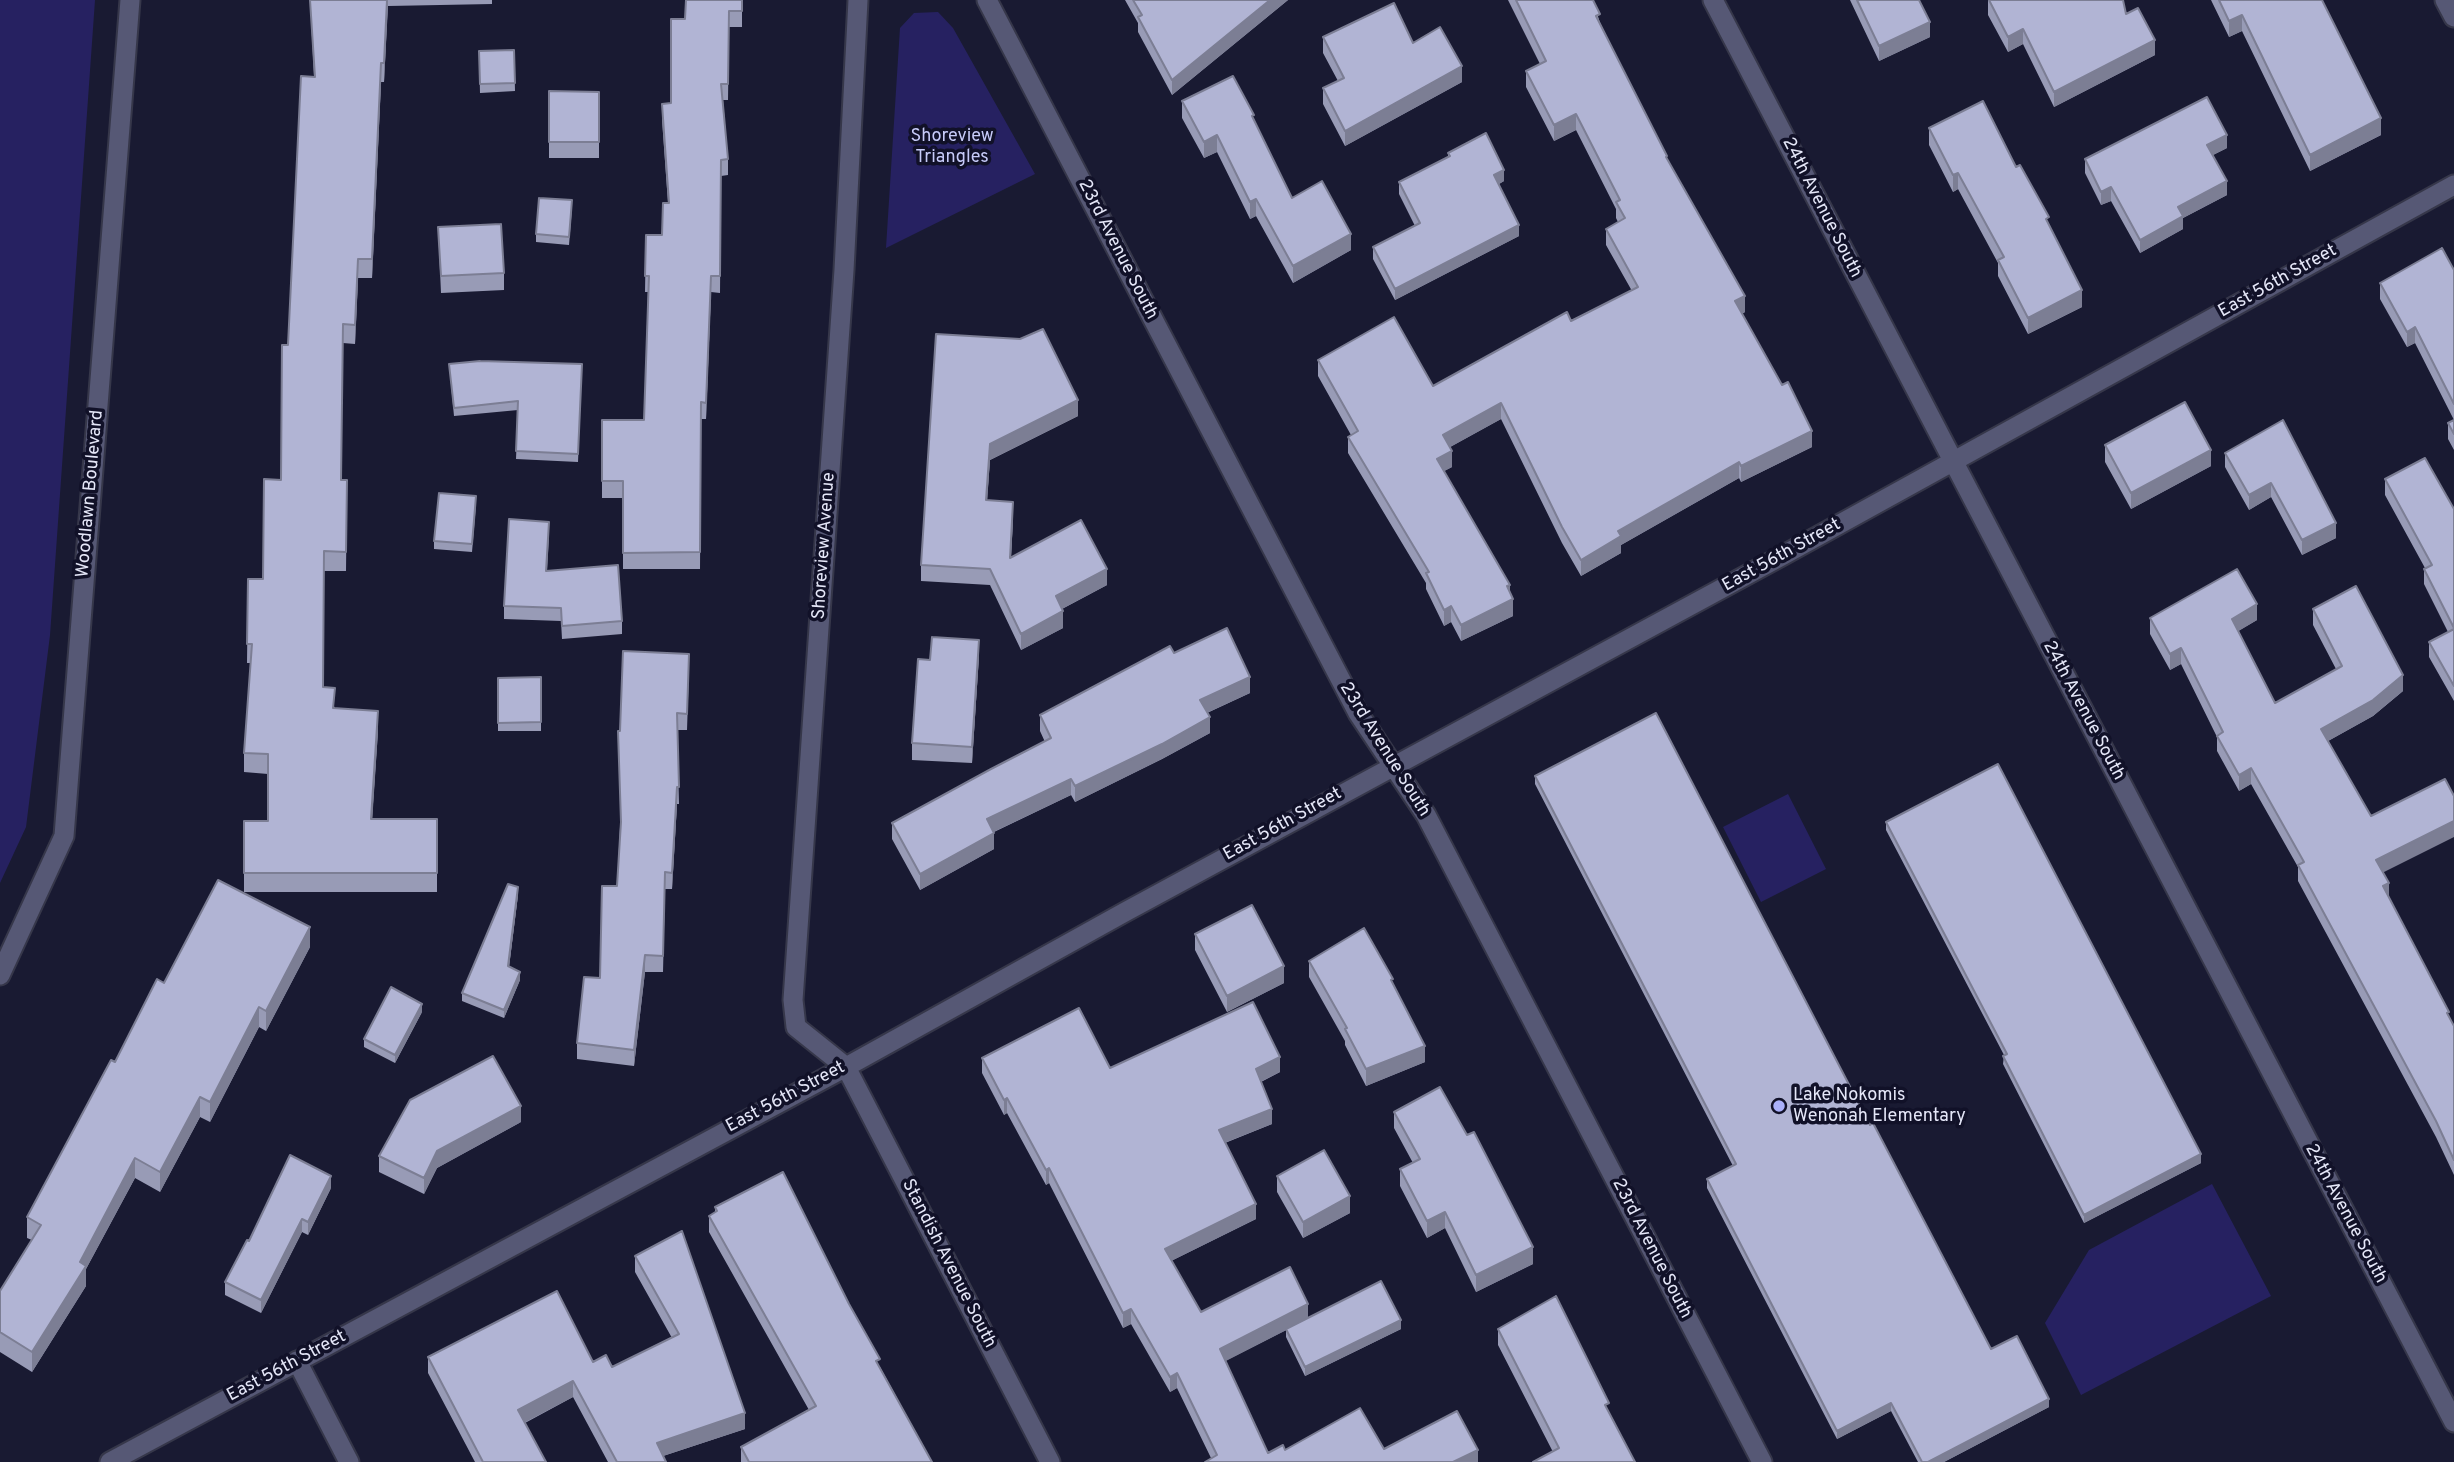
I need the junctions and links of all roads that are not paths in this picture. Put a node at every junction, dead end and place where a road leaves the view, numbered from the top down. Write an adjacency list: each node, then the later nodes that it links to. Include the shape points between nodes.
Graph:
1 (130, 0): 10 (street, Woodlawn Boulevard, via 64,836)
2 (858, 0): 11 (street, Shoreview Avenue, via 793,1000 796,1027)
3 (987, 0): 9 (street, 23rd Avenue South, via 1358,713)
4 (1713, 0): 8 (street, 24th Avenue South)
5 (2445, 0): 6 (street)
6 (2454, 17)
7 (2454, 185): 8 (street, East 56th Street)
8 (1952, 460): 9 (street, East 56th Street); 13 (street, 24th Avenue South)
9 (1393, 766): 11 (street, East 56th Street); 17 (street, 23rd Avenue South, via 1426,815)
10 (0, 975)
11 (846, 1067): 12 (street, East 56th Street); 16 (street, Standish Avenue South)
12 (297, 1361): 14 (street, East 56th Street); 15 (street)
13 (2454, 1422)
14 (110, 1462)
15 (348, 1462)
16 (1050, 1462)
17 (1762, 1462)

